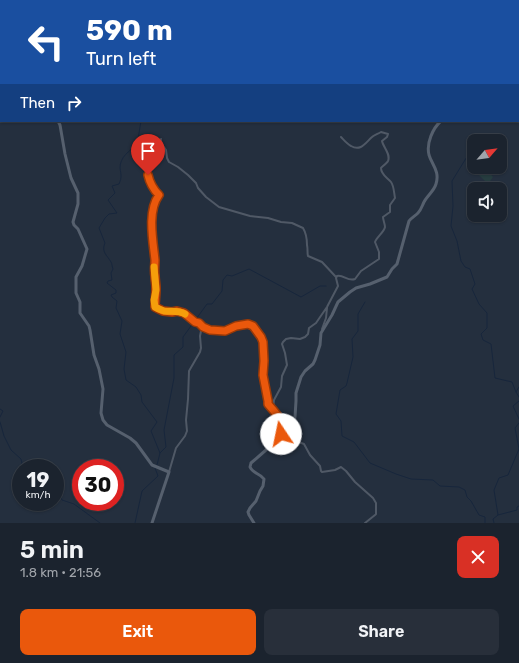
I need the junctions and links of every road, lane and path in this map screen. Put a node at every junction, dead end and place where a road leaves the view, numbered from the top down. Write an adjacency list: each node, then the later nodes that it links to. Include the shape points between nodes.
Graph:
1 (58, 122): 11 (main road, via 71,178 78,193 73,222 87,250 76,277 76,290 80,313 89,326 99,369 102,417 107,424 136,443 152,465)
2 (440, 122): 7 (main road, via 436,125 429,145 429,154 437,175 436,183 409,221 397,264 387,277 356,288 339,300)
3 (341, 137): 4 (street, via 357,148 381,132 388,134 382,141 389,156 381,172 393,186 395,198 390,205 390,212 383,217 385,226 375,242 379,259 361,271 356,279 350,280 340,275)
4 (336, 277): 5 (street, via 338,286); 6 (street, via 322,262 308,256 303,228 292,223 250,216 219,207 206,197 188,175 169,162 161,139 157,144 148,175 152,189 159,195 155,200 152,222 155,307 163,311 181,312)
5 (327, 307): 7 (street); 8 (street, via 316,323 309,328 305,337 286,339 282,342 287,365)
6 (202, 326): 8 (street, via 210,330 225,331 236,326 253,326 263,342 263,375 268,401); 11 (street, via 200,352 189,371 187,431 176,448)
7 (322, 330): 9 (main road, via 315,360 301,377 296,393 295,417)
8 (273, 409): 10 (street, via 280,419 281,434)
9 (288, 438): 10 (main road); 14 (street, via 304,444 322,472 341,467 373,498 376,503 376,514)
10 (272, 446): 13 (main road, via 250,465 252,472 264,479 263,486 248,512)
11 (169, 472): 12 (main road)
12 (152, 523)
13 (254, 523)
14 (365, 523)

